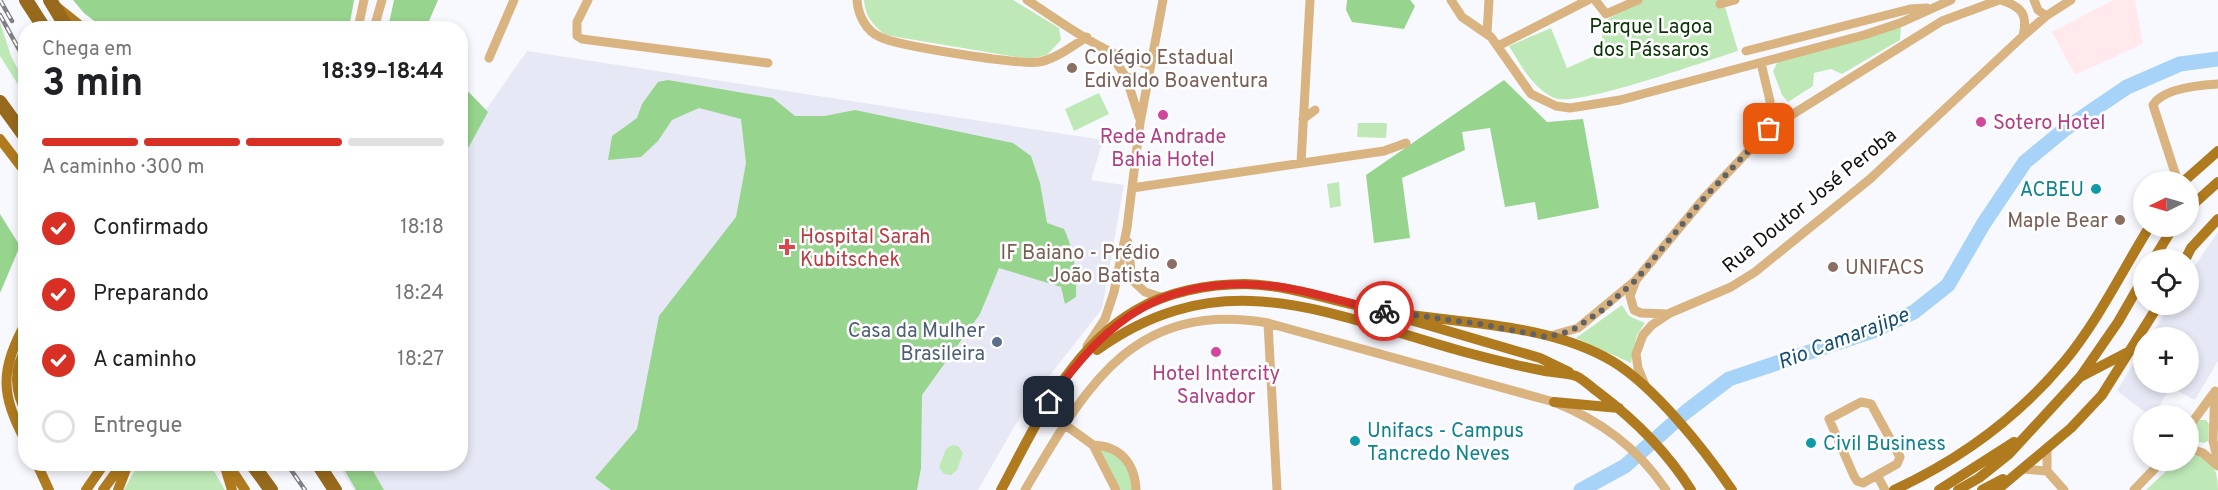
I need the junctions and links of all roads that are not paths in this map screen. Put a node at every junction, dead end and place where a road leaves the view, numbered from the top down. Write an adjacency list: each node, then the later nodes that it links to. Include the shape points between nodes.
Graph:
1 (26, 0): 24 (highway)
2 (364, 0): 27 (street)
3 (382, 0): 28 (street)
4 (514, 0): 35 (street)
5 (588, 0): 36 (street, via 575,29 582,39)
6 (857, 0): 31 (street, via 862,20 879,37 992,58 1042,62)
7 (1027, 0): 31 (street)
8 (1163, 0): 37 (street)
9 (1310, 0): 46 (street)
10 (1451, 0): 29 (street, via 1462,17)
11 (1489, 0): 29 (street)
12 (1588, 0): 32 (street)
13 (1595, 0): 14 (street, via 1606,14)
14 (1638, 0)
15 (1735, 0): 21 (street)
16 (1951, 0): 22 (street)
17 (2000, 0): 30 (street, via 2024,12); 45 (street, via 1942,21)
18 (2034, 0): 23 (street)
19 (2071, 0): 23 (street, Rua Doutor José Peroba)
20 (51, 2): 25 (highway); 26 (main road)
21 (1720, 4)
22 (1936, 7): 34 (street, via 1910,9); 38 (street, via 1891,26)
23 (2046, 16): 30 (street, Rua Doutor José Peroba)
24 (40, 21)
25 (63, 21)
26 (74, 21)
27 (360, 21)
28 (376, 21)
29 (1486, 33): 32 (street)
30 (2023, 36): 68 (street, Rua Doutor José Peroba, via 1870,179 1755,272 1702,302)
31 (1087, 37): 33 (street)
32 (1498, 46): 38 (street, via 1531,93 1556,106 1570,108 1620,100)
33 (1109, 51): 37 (street, via 1131,61); 39 (street)
34 (1746, 51)
35 (489, 58)
36 (768, 63)
37 (1150, 63): 40 (street)
38 (1761, 63): 42 (street)
39 (1126, 77): 40 (street); 47 (street)
40 (1147, 82): 47 (street)
41 (2218, 84): 55 (street, via 2162,96 2152,105)
42 (1770, 101): 45 (street, via 1776,111); 49 (street)
43 (0, 102): 48 (highway)
44 (1315, 110): 46 (street)
45 (1790, 116): 49 (street)
46 (1304, 119): 53 (street)
47 (1140, 123): 58 (street)
48 (18, 127)
49 (1769, 129): 64 (street)
50 (0, 139): 54 (main road)
51 (1406, 143): 53 (street, via 1384,152)
52 (2218, 151): 56 (main road)
53 (1301, 162): 58 (street)
54 (18, 163)
55 (2174, 171)
56 (2195, 171)
57 (2218, 182): 59 (main road)
58 (1132, 188): 61 (street)
59 (2199, 199)
60 (2218, 219): 63 (main road)
61 (1127, 228): 66 (street, via 1132,280 1145,292); 74 (street, via 1110,309)
62 (2143, 237): 101 (main road, via 2065,360 2036,393 2004,422)
63 (2190, 249)
64 (1636, 280): 68 (street, via 1630,296 1634,310 1641,314); 72 (street, via 1578,328)
65 (2133, 296): 77 (main road)
66 (1164, 298): 67 (main road, via 1216,286 1274,286); 74 (main road, via 1117,322)
67 (1383, 311): 72 (main road); 76 (main road, via 1540,358)
68 (1670, 313): 78 (street, Rua Doutor José Peroba, via 1652,325 1638,346 1638,368)
69 (2153, 315): 73 (main road)
70 (1268, 323): 81 (street); 85 (street, via 1198,322 1153,335 1103,371); 118 (street)
71 (18, 336): 86 (main road, via 9,352 3,385 7,406)
72 (1547, 337): 78 (main road, via 1582,346 1612,361)
73 (2132, 350): 77 (main road); 89 (main road, via 2102,395)
74 (1073, 367): 76 (main road, via 1135,325 1162,313 1215,301 1246,300 1324,312 1487,358); 114 (main road, via 1049,402)
75 (18, 371): 80 (main road)
76 (1577, 376): 82 (main road)
77 (2080, 377): 87 (main road)
78 (1648, 388): 105 (main road)
79 (2217, 389): 83 (street); 84 (street)
80 (18, 392)
81 (1554, 402): 82 (main road); 119 (street, via 1612,432 1638,453)
82 (1624, 412): 120 (main road, via 1660,446)
83 (2200, 412): 84 (street)
84 (2212, 422): 91 (street)
85 (1064, 424): 88 (street); 115 (street)
86 (18, 427)
87 (2025, 435): 124 (main road); 125 (main road, via 2009,454)
88 (1093, 445): 116 (street); 117 (street, via 1119,452 1126,458)
89 (2047, 449): 92 (main road); 102 (street)
90 (2199, 452): 91 (street)
91 (2218, 464)
92 (2024, 469): 102 (street); 126 (main road); 127 (main road)
93 (40, 471): 106 (main road)
94 (99, 471): 107 (main road)
95 (117, 471): 108 (main road)
96 (125, 471): 109 (main road)
97 (228, 471): 110 (main road)
98 (231, 471): 111 (main road)
99 (257, 471): 112 (highway)
100 (323, 471): 113 (highway)
101 (1935, 471): 122 (main road); 123 (main road)
102 (2047, 471): 128 (street)
103 (2152, 471): 129 (street)
104 (1877, 475): 104 (street, via 1897,464 1900,457 1871,404 1861,402 1830,417 1831,426 1857,481 1863,483); 121 (street)
105 (1732, 488)
106 (49, 490)
107 (86, 490)
108 (103, 490)
109 (118, 490)
110 (232, 490)
111 (245, 490)
112 (271, 490)
113 (335, 490)
114 (1001, 490)
115 (1025, 490)
116 (1116, 490)
117 (1136, 490)
118 (1277, 490)
119 (1666, 490)
120 (1691, 490)
121 (1885, 490)
122 (1894, 490)
123 (1908, 490)
124 (1939, 490)
125 (1958, 490)
126 (1982, 490)
127 (1997, 490)
128 (2064, 490)
129 (2134, 490)

